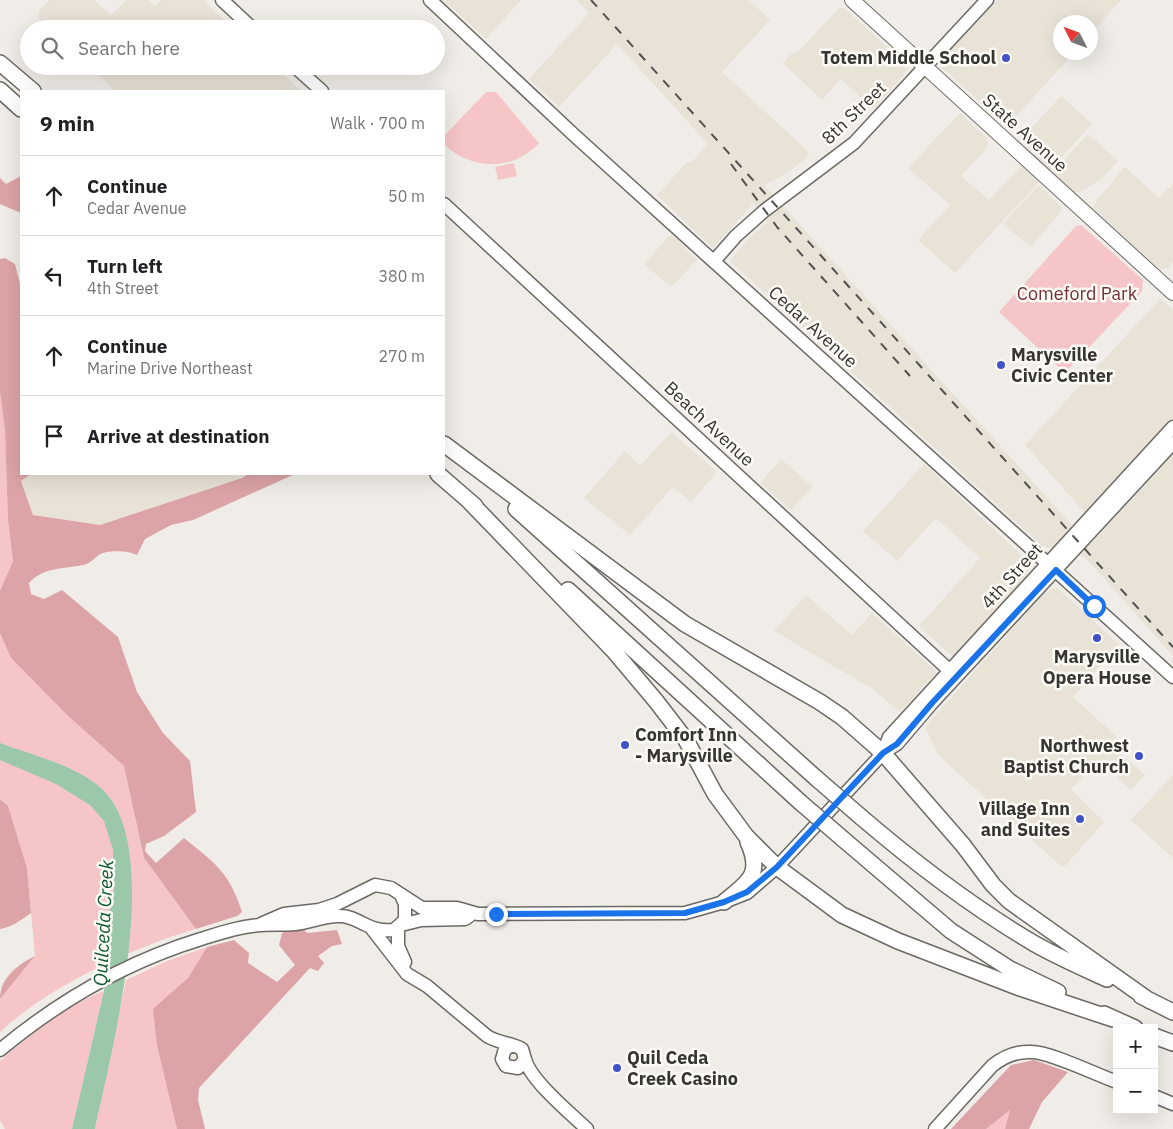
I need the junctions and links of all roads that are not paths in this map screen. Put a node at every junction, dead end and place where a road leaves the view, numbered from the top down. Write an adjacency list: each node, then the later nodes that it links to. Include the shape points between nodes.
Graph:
1 (222, 0): 5 (street)
2 (430, 0): 14 (street, Cedar Avenue)
3 (852, 0): 7 (main road, State Avenue)
4 (987, 0): 7 (street, 8th Street)
5 (244, 20)
6 (0, 63): 10 (highway)
7 (925, 67): 14 (street, 8th Street, via 854,143 764,211); 15 (main road, State Avenue)
8 (304, 75): 11 (street)
9 (0, 90): 12 (highway)
10 (32, 90)
11 (321, 90)
12 (20, 108)
13 (445, 205): 25 (street, Beach Avenue)
14 (714, 261): 24 (street, Cedar Avenue)
15 (1173, 293)
16 (1173, 427): 20 (street, 4th Street)
17 (1173, 443): 22 (street, 4th Street)
18 (445, 445): 27 (highway, via 684,624 831,709)
19 (445, 445): 39 (highway, bridge, via 904,853 973,905 1036,945)
20 (1143, 460): 22 (street, via 1146,466 1126,488); 24 (street, 4th Street)
21 (439, 475): 23 (highway)
22 (1122, 498): 24 (street, 4th Street)
23 (468, 500): 28 (highway, via 613,650 656,701 686,740 715,794); 42 (highway, bridge, via 800,802 951,931 1010,969)
24 (1051, 567): 25 (street, 4th Street); 26 (street, Cedar Avenue); 27 (street, 4th Street, via 897,744)
25 (950, 670): 27 (street, 4th Street, via 889,737)
26 (1173, 677)
27 (883, 753): 29 (street, 4th Street); 39 (highway, via 1009,901)
28 (746, 836): 29 (highway); 32 (highway, via 755,866 750,880)
29 (777, 867): 32 (street, 4th Street, via 747,892); 42 (highway, via 842,915 898,941 1020,988)
30 (359, 892): 31 (street, via 370,886 382,885); 34 (street, via 353,907); 35 (street, via 319,910 284,914)
31 (401, 895): 33 (street, via 422,908 457,908); 36 (street, via 406,913)
32 (724, 902): 33 (street, 4th Street, via 685,913)
33 (472, 914): 36 (street, via 465,919 421,920)
34 (359, 923): 35 (street, via 339,916 296,924); 37 (street)
35 (261, 924): 47 (street, via 184,944 112,974 44,1016)
36 (400, 926): 37 (street, via 386,931); 38 (street, via 397,940 400,953)
37 (372, 929): 38 (street, via 398,964)
38 (416, 978): 41 (street)
39 (1150, 1001): 40 (highway)
40 (1173, 1012)
41 (463, 1018): 46 (street, via 492,1039); 48 (street, via 477,1036)
42 (1113, 1019): 43 (highway)
43 (1125, 1024)
44 (1158, 1037): 45 (highway)
45 (1173, 1043)
46 (512, 1046): 48 (street, via 505,1049); 49 (street, via 522,1049)
47 (0, 1050)
48 (502, 1056): 50 (street, via 506,1066)
49 (525, 1059): 50 (street); 54 (street, via 528,1069)
50 (514, 1069): 54 (street, via 524,1074 545,1096)
51 (1113, 1080): 56 (street, via 1032,1052 1002,1057)
52 (1158, 1098): 53 (street)
53 (1173, 1104)
54 (561, 1105): 55 (street)
55 (587, 1129)
56 (935, 1129)

